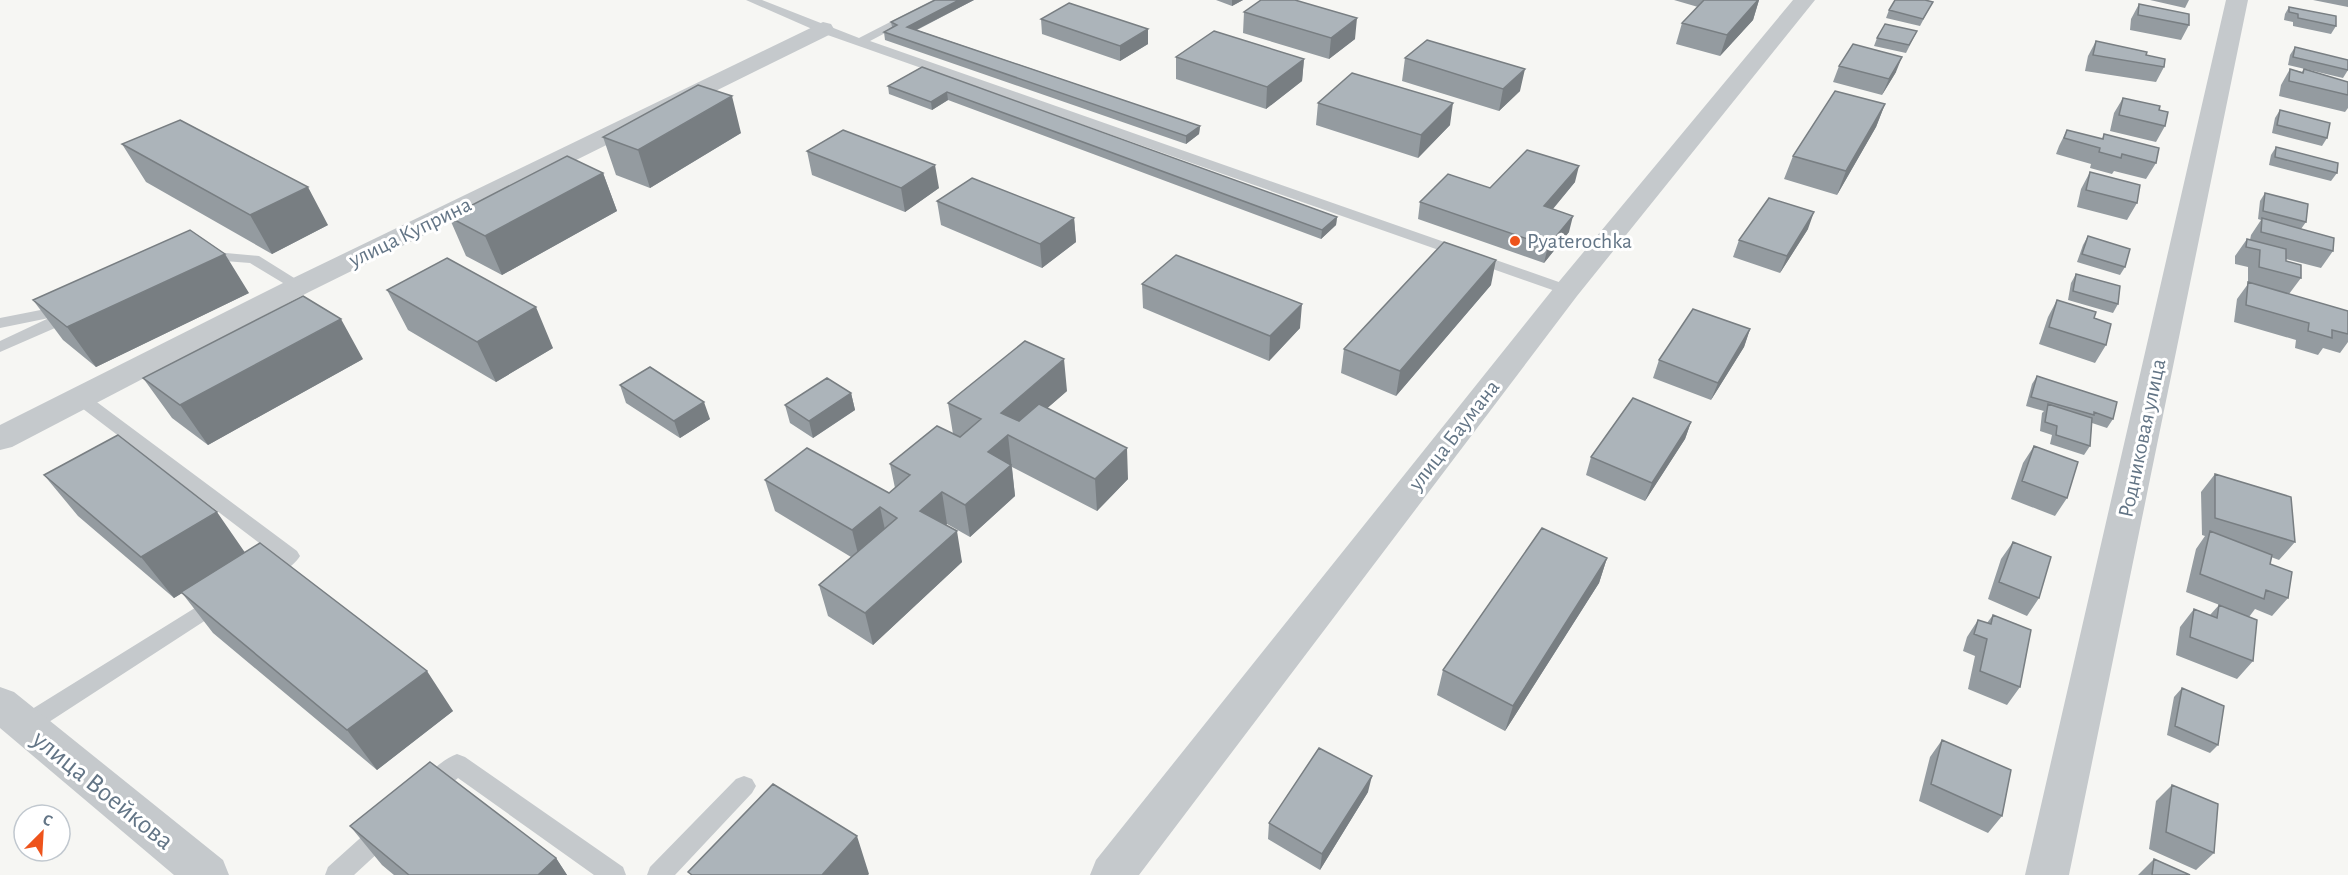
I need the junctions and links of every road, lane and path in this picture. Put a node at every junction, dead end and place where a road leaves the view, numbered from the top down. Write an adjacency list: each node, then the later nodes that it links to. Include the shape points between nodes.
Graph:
1 (752, 0): 5 (lane)
2 (942, 0): 6 (lane)
3 (1804, 0): 9 (street, улица Баумана)
4 (2237, 0): 21 (street, Родниковая улица)
5 (823, 29): 6 (lane); 8 (street, улица Куприна)
6 (860, 42): 9 (lane)
7 (190, 261): 8 (lane, via 201,256 254,259)
8 (299, 286): 12 (street, улица Куприна)
9 (1567, 290): 20 (street, улица Баумана)
10 (0, 323): 11 (lane, via 92,305)
11 (0, 347)
12 (80, 398): 13 (street, улица Куприна); 14 (lane, via 290,556)
13 (0, 439)
14 (12, 715): 16 (street, улица Воейкова)
15 (744, 786): 19 (lane)
16 (207, 875)
17 (337, 875): 18 (lane, via 457,764)
18 (614, 875)
19 (659, 875)
20 (1112, 875)
21 (2047, 875)

